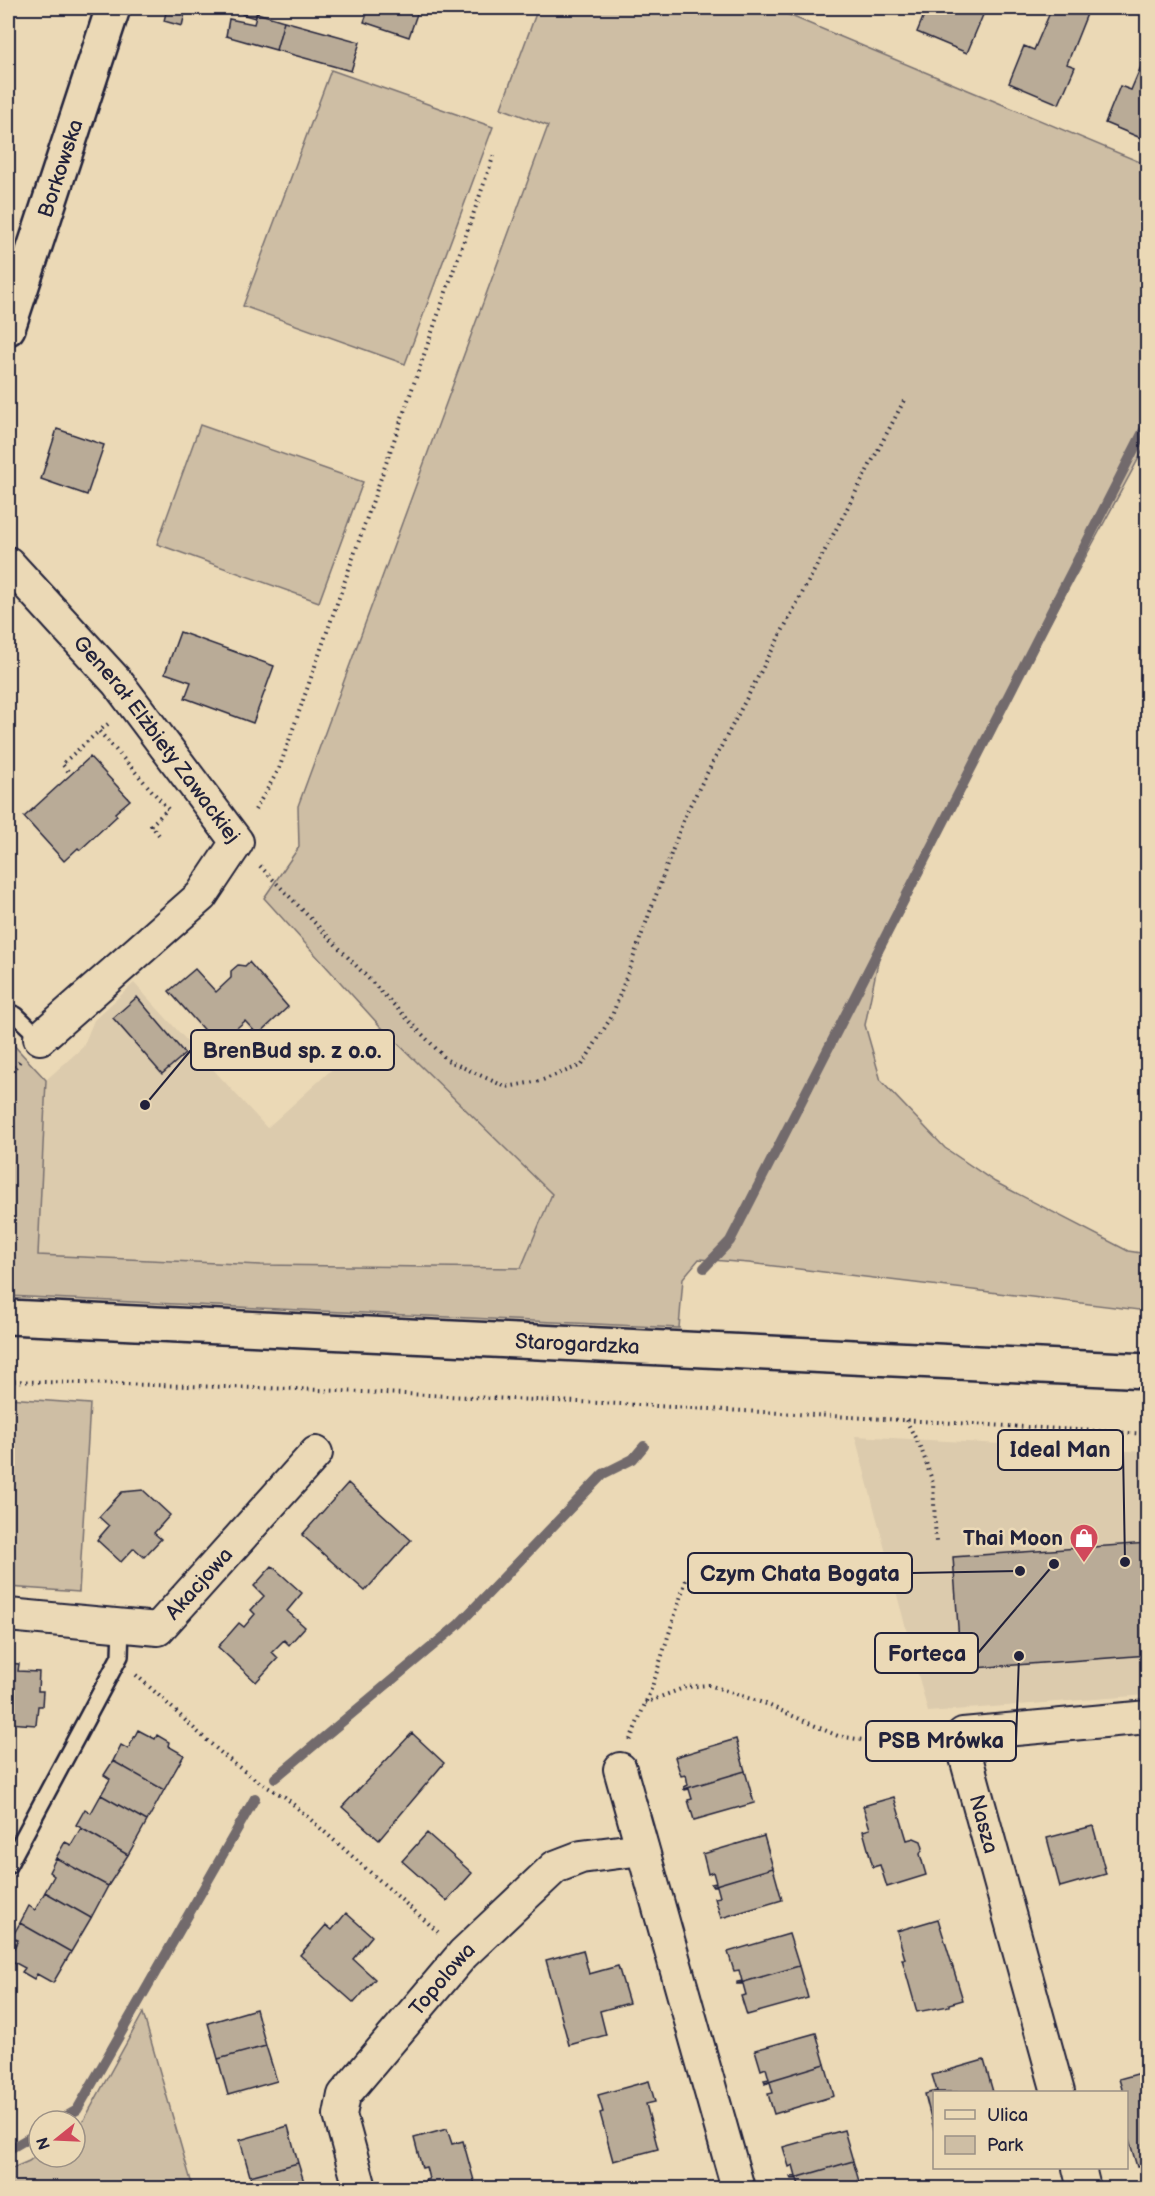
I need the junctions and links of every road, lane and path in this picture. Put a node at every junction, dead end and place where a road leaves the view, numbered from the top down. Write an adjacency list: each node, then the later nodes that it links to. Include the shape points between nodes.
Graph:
1 (113, 8): 3 (main road, Borkowska)
2 (495, 152): 10 (path, via 279,769)
3 (8, 328)
4 (906, 397): 10 (path, via 687,813 612,1016 582,1065 540,1082 506,1087 447,1060)
5 (8, 563): 10 (street, Generał Elżbiety Zawackiej, via 117,682)
6 (105, 715): 7 (path, via 110,722)
7 (99, 731): 8 (path, via 62,764); 9 (path, via 168,809 151,825)
8 (69, 771)
9 (159, 836)
10 (237, 842): 12 (street, Generał Elżbiety Zawackiej, via 201,896)
11 (8, 1012): 12 (lane)
12 (40, 1038)
13 (8, 1317): 14 (main road, Starogardzka)
14 (1148, 1371)
15 (8, 1381): 16 (path, via 297,1389)
16 (906, 1420): 17 (path); 19 (path, via 933,1483)
17 (1148, 1434)
18 (316, 1453): 22 (street, Akacjowa, via 158,1629)
19 (936, 1543)
20 (697, 1574): 24 (path, via 686,1580)
21 (8, 1615): 22 (street, Akacjowa)
22 (121, 1625): 23 (lane)
23 (117, 1662): 29 (lane); 30 (path, via 137,1675 213,1747 285,1797)
24 (645, 1703): 26 (path, via 664,1694 709,1685 766,1704 838,1736); 27 (path)
25 (1148, 1717): 26 (street, via 963,1734)
26 (965, 1754): 31 (street, Nasza)
27 (620, 1769): 28 (street)
28 (642, 1849): 30 (street, Topolowa, via 581,1857 555,1867); 34 (street)
29 (8, 1866)
30 (463, 1954): 33 (street, Topolowa, via 344,2095 340,2115)
31 (1058, 2091)
32 (1079, 2169): 35 (street)
33 (360, 2188)
34 (738, 2188)
35 (1084, 2188)

